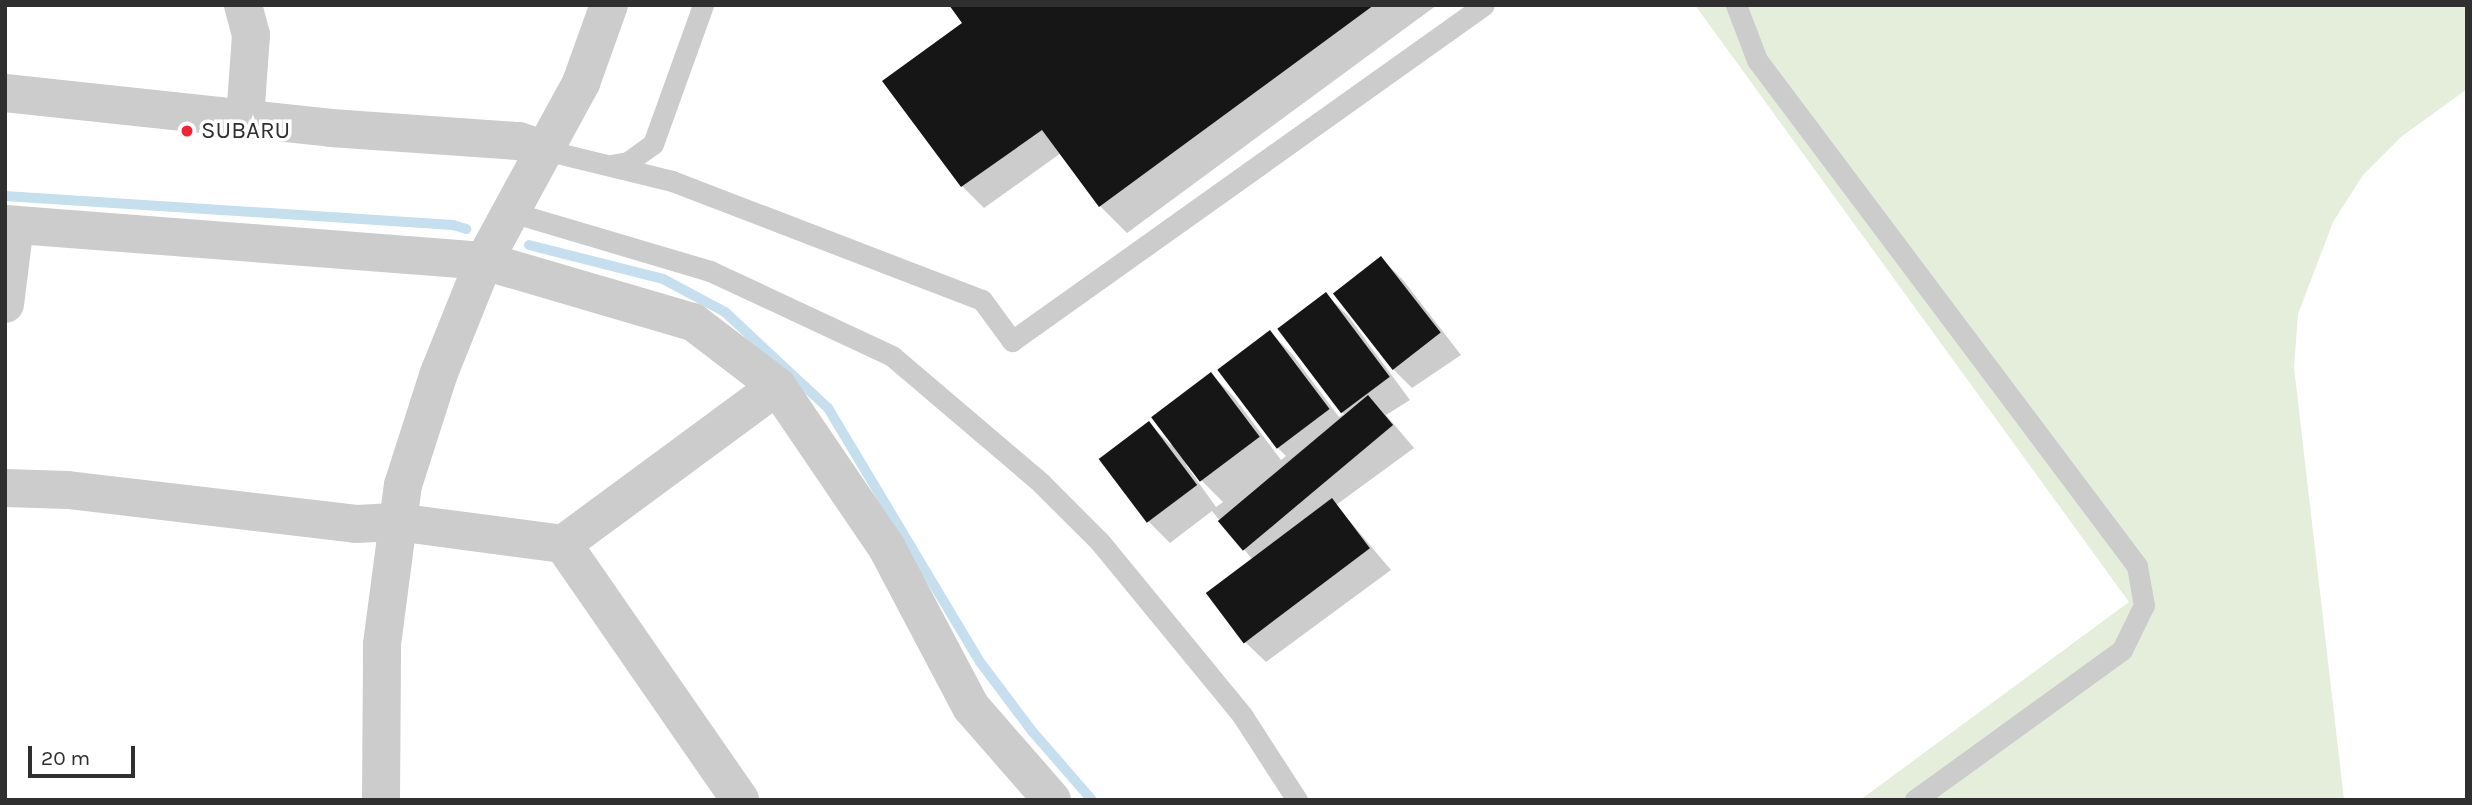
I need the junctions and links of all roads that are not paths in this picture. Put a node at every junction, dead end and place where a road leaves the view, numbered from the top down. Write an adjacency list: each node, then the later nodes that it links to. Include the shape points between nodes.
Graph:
1 (243, 5): 7 (street, via 251,35)
2 (609, 5): 8 (street, via 581,83)
3 (703, 5): 9 (lane, via 653,144 628,162)
4 (1484, 5): 9 (lane, via 1013,341 982,300 672,181)
5 (1735, 5): 22 (lane, via 1757,60 2137,566 2144,605 2122,650)
6 (5, 93): 7 (street)
7 (245, 118): 8 (street, via 519,141)
8 (545, 150): 9 (lane); 10 (street)
9 (608, 166)
10 (511, 212): 12 (street); 21 (lane, via 710,271 892,356 1041,483 1100,542 1242,715)
11 (10, 224): 12 (street); 13 (street)
12 (484, 261): 14 (street, via 693,322); 16 (street, via 439,373 403,485)
13 (5, 304)
14 (777, 386): 17 (street); 20 (street, via 887,548 971,707)
15 (5, 488): 16 (street, via 68,490 356,524)
16 (396, 522): 17 (street); 18 (street, via 382,644)
17 (563, 544): 19 (street)
18 (381, 800)
19 (740, 800)
20 (1052, 800)
21 (1297, 800)
22 (1915, 800)

